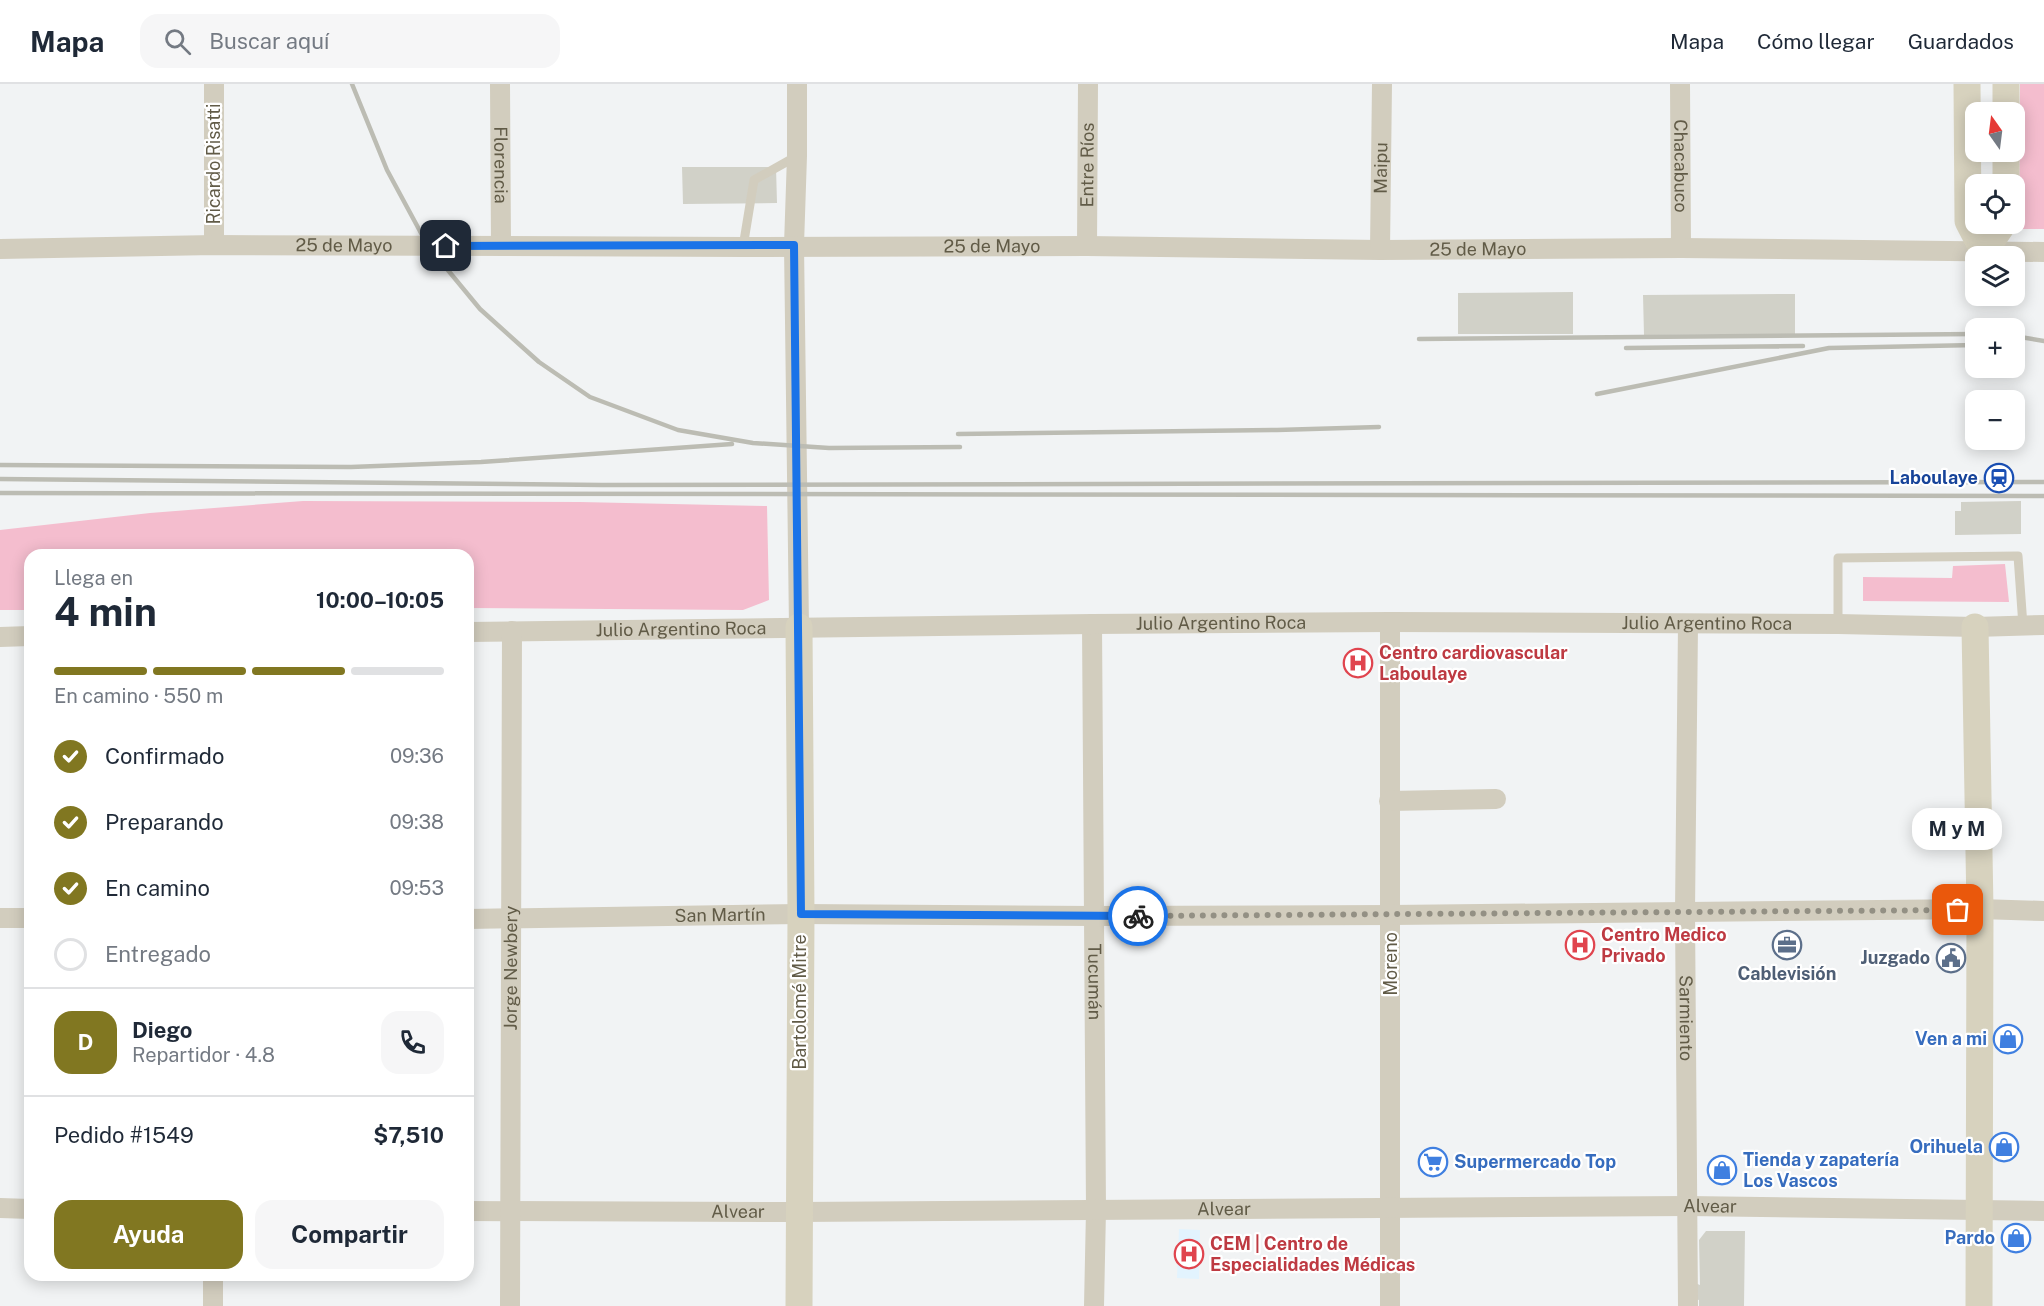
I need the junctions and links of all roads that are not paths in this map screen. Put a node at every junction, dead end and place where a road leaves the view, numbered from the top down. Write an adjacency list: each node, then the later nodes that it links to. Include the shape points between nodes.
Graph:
1 (214, 84): 11 (street, Ricardo Risatti)
2 (500, 84): 13 (street, Florencia)
3 (797, 84): 10 (street)
4 (1088, 84): 14 (street, Entre Ríos)
5 (1382, 84): 19 (street, Maipu)
6 (1680, 84): 17 (street, Chacabuco)
7 (1967, 84): 15 (main road, via 1968,221)
8 (2006, 84): 9 (main road)
9 (2006, 102)
10 (797, 156): 12 (street); 16 (lane, via 754,180)
11 (214, 245): 13 (street, 25 de Mayo); 18 (street, 25 de Mayo)
12 (794, 245): 14 (street, 25 de Mayo); 16 (street, 25 de Mayo); 29 (street)
13 (501, 246): 16 (street, 25 de Mayo)
14 (1088, 246): 19 (street, 25 de Mayo)
15 (1981, 246)
16 (742, 247)
17 (1681, 248): 19 (street, 25 de Mayo); 20 (street, 25 de Mayo)
18 (0, 249)
19 (1380, 250)
20 (1965, 252)
21 (2025, 252): 22 (street, 25 de Mayo)
22 (2044, 252)
23 (1390, 622): 24 (street, Julio Argentino Roca); 25 (street, Julio Argentino Roca); 36 (street, Moreno)
24 (1092, 624): 29 (street, Julio Argentino Roca); 42 (street, Tucumán)
25 (1688, 624): 26 (street, Julio Argentino Roca); 39 (street, Sarmiento)
26 (1838, 624): 28 (lane, via 1838,558 2018,556); 30 (street, Julio Argentino Roca)
27 (2044, 625): 28 (street, Julio Argentino Roca)
28 (2023, 626): 30 (street, Julio Argentino Roca)
29 (799, 627): 31 (street, Julio Argentino Roca); 40 (main road, Bartolomé Mitre)
30 (1975, 627): 37 (main road)
31 (512, 631): 32 (street, Julio Argentino Roca); 46 (street, Jorge Newbery)
32 (474, 632)
33 (24, 636): 34 (street)
34 (0, 637)
35 (1496, 799): 36 (street)
36 (1389, 801): 41 (street, Moreno)
37 (1980, 909): 38 (street, San Martín); 39 (street, San Martín); 52 (main road)
38 (2044, 911)
39 (1685, 912): 41 (street, San Martín); 47 (street, Sarmiento)
40 (801, 914): 42 (street, San Martín); 46 (street, San Martín); 56 (main road, Bartolomé Mitre)
41 (1391, 915): 42 (street, San Martín); 49 (street, Moreno)
42 (1094, 916): 51 (street, Tucumán)
43 (0, 918): 44 (street)
44 (24, 918)
45 (474, 918): 46 (street, San Martín)
46 (511, 918): 55 (street, Jorge Newbery)
47 (1688, 1206): 49 (street, Alvear); 52 (street, Alvear); 63 (street, Sarmiento)
48 (0, 1208): 50 (street)
49 (1390, 1208): 51 (street, Alvear); 62 (street, Moreno)
50 (24, 1209)
51 (1096, 1210): 56 (street, Alvear); 61 (street, Tucumán)
52 (1979, 1210): 53 (street, Alvear); 64 (main road)
53 (2044, 1210)
54 (474, 1211): 55 (street, Alvear)
55 (510, 1211): 56 (street, Alvear); 59 (street, Jorge Newbery)
56 (800, 1212): 60 (main road, Bartolomé Mitre)
57 (213, 1281): 58 (street)
58 (213, 1306)
59 (510, 1306)
60 (799, 1306)
61 (1094, 1306)
62 (1390, 1306)
63 (1688, 1306)
64 (1979, 1306)

